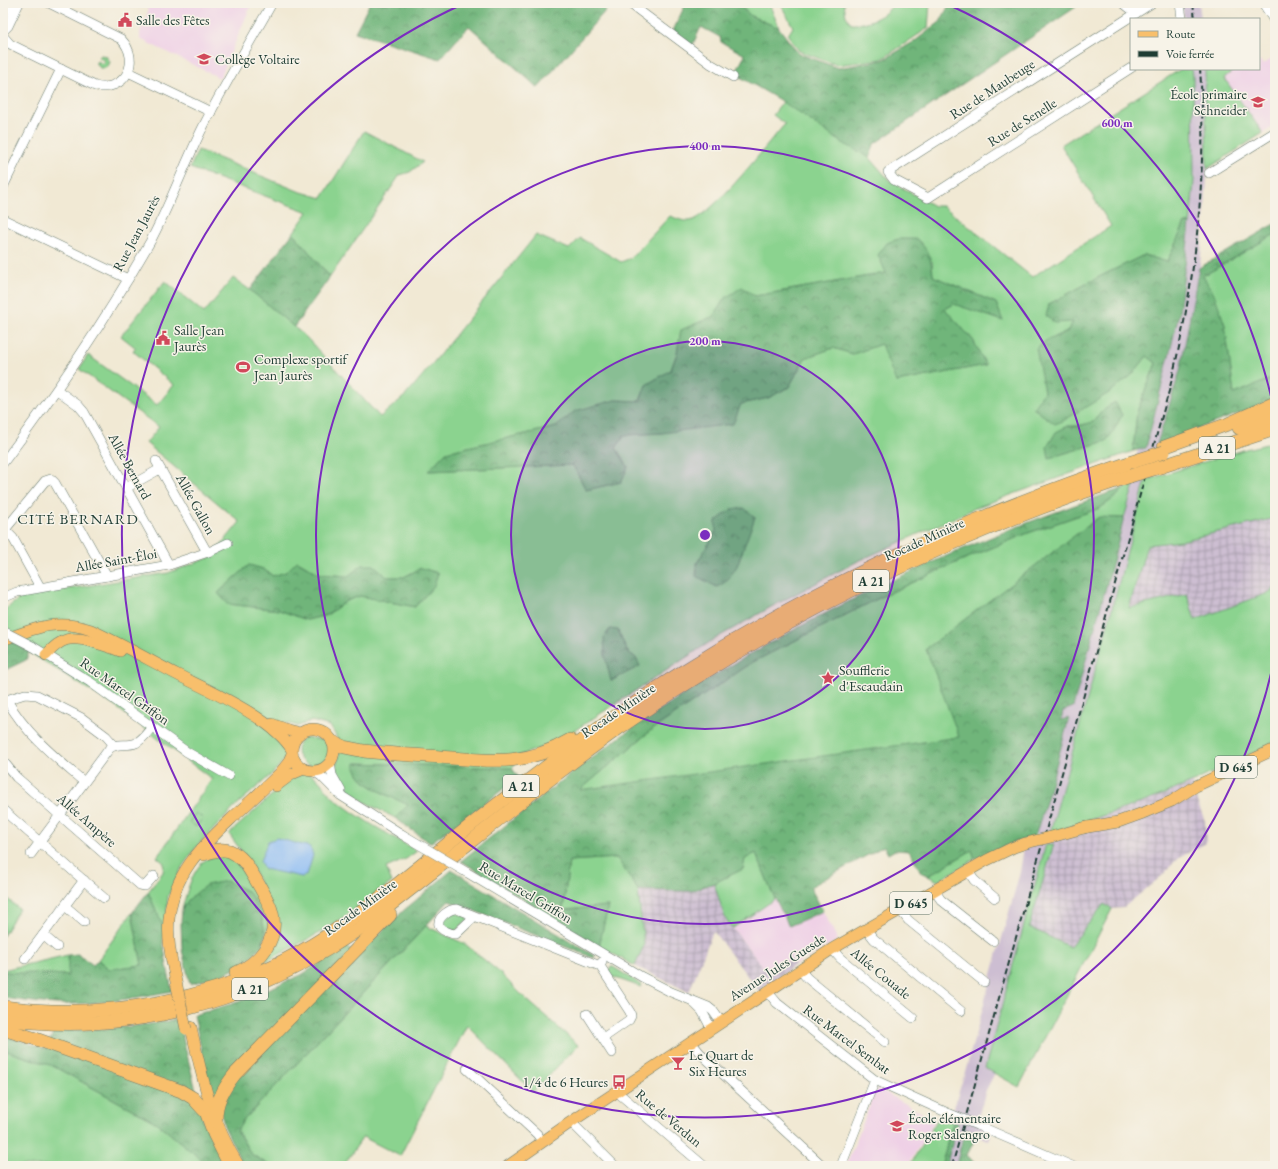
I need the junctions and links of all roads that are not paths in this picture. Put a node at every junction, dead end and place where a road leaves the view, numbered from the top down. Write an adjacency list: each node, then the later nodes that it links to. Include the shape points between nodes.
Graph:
1 (10, 3): 11 (street)
2 (19, 3): 15 (street)
3 (49, 3): 19 (street, via 122,39 130,52)
4 (272, 3): 21 (street, Rue Jean Jaurès)
5 (628, 3): 20 (street)
6 (1123, 3): 10 (street)
7 (1152, 3): 10 (street, Rue de Maubeuge)
8 (1180, 3): 13 (street)
9 (1263, 3): 12 (street); 14 (street)
10 (1136, 13): 25 (street, Rue de Maubeuge, via 888,172 894,180)
11 (3, 16)
12 (1275, 16)
13 (1182, 18)
14 (1275, 22)
15 (3, 31)
16 (3, 36): 17 (street, via 10,44)
17 (61, 69): 19 (street, via 92,85 103,87 117,84); 24 (street)
18 (1130, 69): 25 (street, Rue de Senelle)
19 (128, 72): 21 (street)
20 (733, 78)
21 (211, 112): 27 (street, Rue Jean Jaurès, via 158,225)
22 (1275, 132): 23 (street)
23 (1209, 173)
24 (3, 187)
25 (928, 198)
26 (3, 219): 27 (street)
27 (128, 279): 28 (street, Rue Jean Jaurès)
28 (57, 390): 34 (street, Rue Jean Jaurès); 36 (street, Allée Bernard, via 82,409)
29 (1275, 403): 33 (highway)
30 (1275, 416): 33 (highway, Rocade Minière / A 21)
31 (1275, 429): 35 (highway, Rocade Minière / A 21)
32 (1275, 437): 35 (highway)
33 (1164, 449): 50 (highway, Rocade Minière / A 21, bridge, via 971,522 856,574 741,636)
34 (3, 463)
35 (1160, 466): 68 (highway, Rocade Minière / A 21, bridge, via 1047,505 961,540 855,588 778,629 684,685 619,728)
36 (126, 488): 39 (street, Allée Gallon, via 158,465); 40 (street, Allée Bernard)
37 (4, 531): 41 (street, via 45,481 52,479); 42 (street, via 13,538)
38 (228, 543): 39 (street, Allée Saint-Éloi)
39 (207, 552): 40 (street, Allée Saint-Éloi)
40 (169, 565): 41 (street, Allée Saint-Éloi)
41 (106, 576): 42 (street, Allée Saint-Éloi)
42 (40, 587): 43 (street, Allée Saint-Éloi)
43 (4, 594)
44 (3, 631): 47 (street, Rue Marcel Griffon, bridge)
45 (3, 634): 48 (main road, via 41,620 72,618 89,622 113,634)
46 (3, 640): 48 (main road, via 43,626 71,624 92,630)
47 (46, 655): 49 (main road, via 61,642 76,638 115,649); 53 (street, Rue Marcel Griffon, via 90,682)
48 (142, 656): 49 (main road)
49 (180, 675): 52 (main road)
50 (644, 697): 55 (highway, via 625,704 558,747 518,760 484,761 370,752 349,749); 93 (highway, Rocade Minière / A 21, via 546,766 373,903 331,933 300,952 243,978 196,994)
51 (5, 701): 56 (street, via 25,694 34,694 82,718 109,738); 63 (street, via 41,744)
52 (253, 715): 54 (main road); 58 (main road, via 281,736)
53 (152, 727): 56 (street, via 137,742); 62 (street, Rue Marcel Griffon, via 187,752)
54 (300, 733): 55 (main road, via 319,729); 58 (main road, via 293,741)
55 (333, 742): 60 (main road, via 334,753)
56 (114, 745): 63 (street)
57 (1275, 749): 71 (main road, Avenue Jules Guesde / D 645, bridge, via 1137,810 1026,843 1000,853)
58 (292, 752): 61 (main road, via 298,764); 90 (main road, via 280,774 205,844 183,874 172,900 169,920 170,948)
59 (3, 762): 66 (street, Allée Ampère, via 16,777)
60 (330, 763): 61 (main road, via 323,768); 64 (street, Rue Marcel Griffon, via 334,780)
61 (309, 770): 64 (street, Rue Marcel Griffon, via 321,776); 70 (main road, via 292,774 278,784)
62 (229, 776)
63 (84, 782): 66 (street)
64 (348, 800): 86 (street, Rue Marcel Griffon, bridge)
65 (3, 810): 67 (street)
66 (60, 815): 67 (street); 72 (street, Allée Ampère, via 140,885 145,886)
67 (40, 842): 69 (street); 73 (street)
68 (458, 852): 99 (highway, Rocade Minière / A 21, via 335,946 301,966 231,996 184,1010 117,1021 65,1024); 112 (highway, via 432,879 376,928 235,1074 219,1100)
69 (31, 854)
70 (204, 854): 90 (main road, via 187,878 176,908 174,938); 93 (highway, via 225,850 245,862 272,913 274,926 271,940 260,957 244,970)
71 (968, 871): 74 (main road, Avenue Jules Guesde / D 645); 76 (street, via 974,880)
72 (154, 876)
73 (84, 880): 75 (street); 77 (street)
74 (934, 890): 78 (main road, Avenue Jules Guesde / D 645); 83 (street, via 941,900)
75 (104, 898)
76 (995, 898)
77 (65, 906): 80 (street); 82 (street)
78 (900, 910): 81 (main road, Avenue Jules Guesde / D 645); 91 (street, via 908,920)
79 (475, 916): 88 (street)
80 (84, 922)
81 (866, 929): 85 (main road, Avenue Jules Guesde / D 645); 96 (street, via 874,939)
82 (43, 935): 84 (street); 87 (street)
83 (992, 942)
84 (57, 947)
85 (832, 949): 89 (main road, Avenue Jules Guesde / D 645); 98 (street, Allée Couade)
86 (606, 956): 88 (street); 94 (street, Rue Marcel Griffon, via 658,986)
87 (25, 959)
88 (600, 966): 104 (street, via 631,1014 629,1020)
89 (800, 970): 92 (main road, Avenue Jules Guesde / D 645); 106 (street)
90 (178, 976): 101 (main road)
91 (984, 982)
92 (767, 991): 100 (main road, Avenue Jules Guesde / D 645); 109 (street, Rue Marcel Sembat, via 777,1004)
93 (160, 1002): 95 (highway, Rocade Minière / A 21, via 85,1011)
94 (693, 1002): 100 (street, Rue Marcel Griffon, via 711,1009); 102 (street, Rue Marcel Griffon, via 702,1011)
95 (3, 1007)
96 (961, 1011)
97 (587, 1014): 104 (street)
98 (913, 1018)
99 (3, 1019)
100 (721, 1022): 102 (main road, Avenue Jules Guesde / D 645)
101 (189, 1028): 111 (main road); 112 (main road)
102 (711, 1028): 105 (main road, Avenue Jules Guesde / D 645)
103 (3, 1029): 111 (highway, via 182,1091)
104 (602, 1038): 107 (street)
105 (691, 1042): 110 (main road, Avenue Jules Guesde / D 645); 120 (street)
106 (885, 1042)
107 (612, 1053)
108 (467, 1069): 114 (street)
109 (875, 1080): 121 (street); 122 (street, Rue Marcel Sembat, bridge)
110 (616, 1091): 113 (main road, Avenue Jules Guesde / D 645); 119 (street, Rue de Verdun)
111 (204, 1110): 116 (main road)
112 (216, 1122): 117 (main road)
113 (571, 1122): 114 (main road, Avenue Jules Guesde / D 645); 115 (street)
114 (542, 1141): 118 (main road, Avenue Jules Guesde / D 645)
115 (611, 1165)
116 (229, 1166)
117 (239, 1166)
118 (508, 1166)
119 (704, 1166)
120 (823, 1166)
121 (841, 1166)
122 (1072, 1166)

